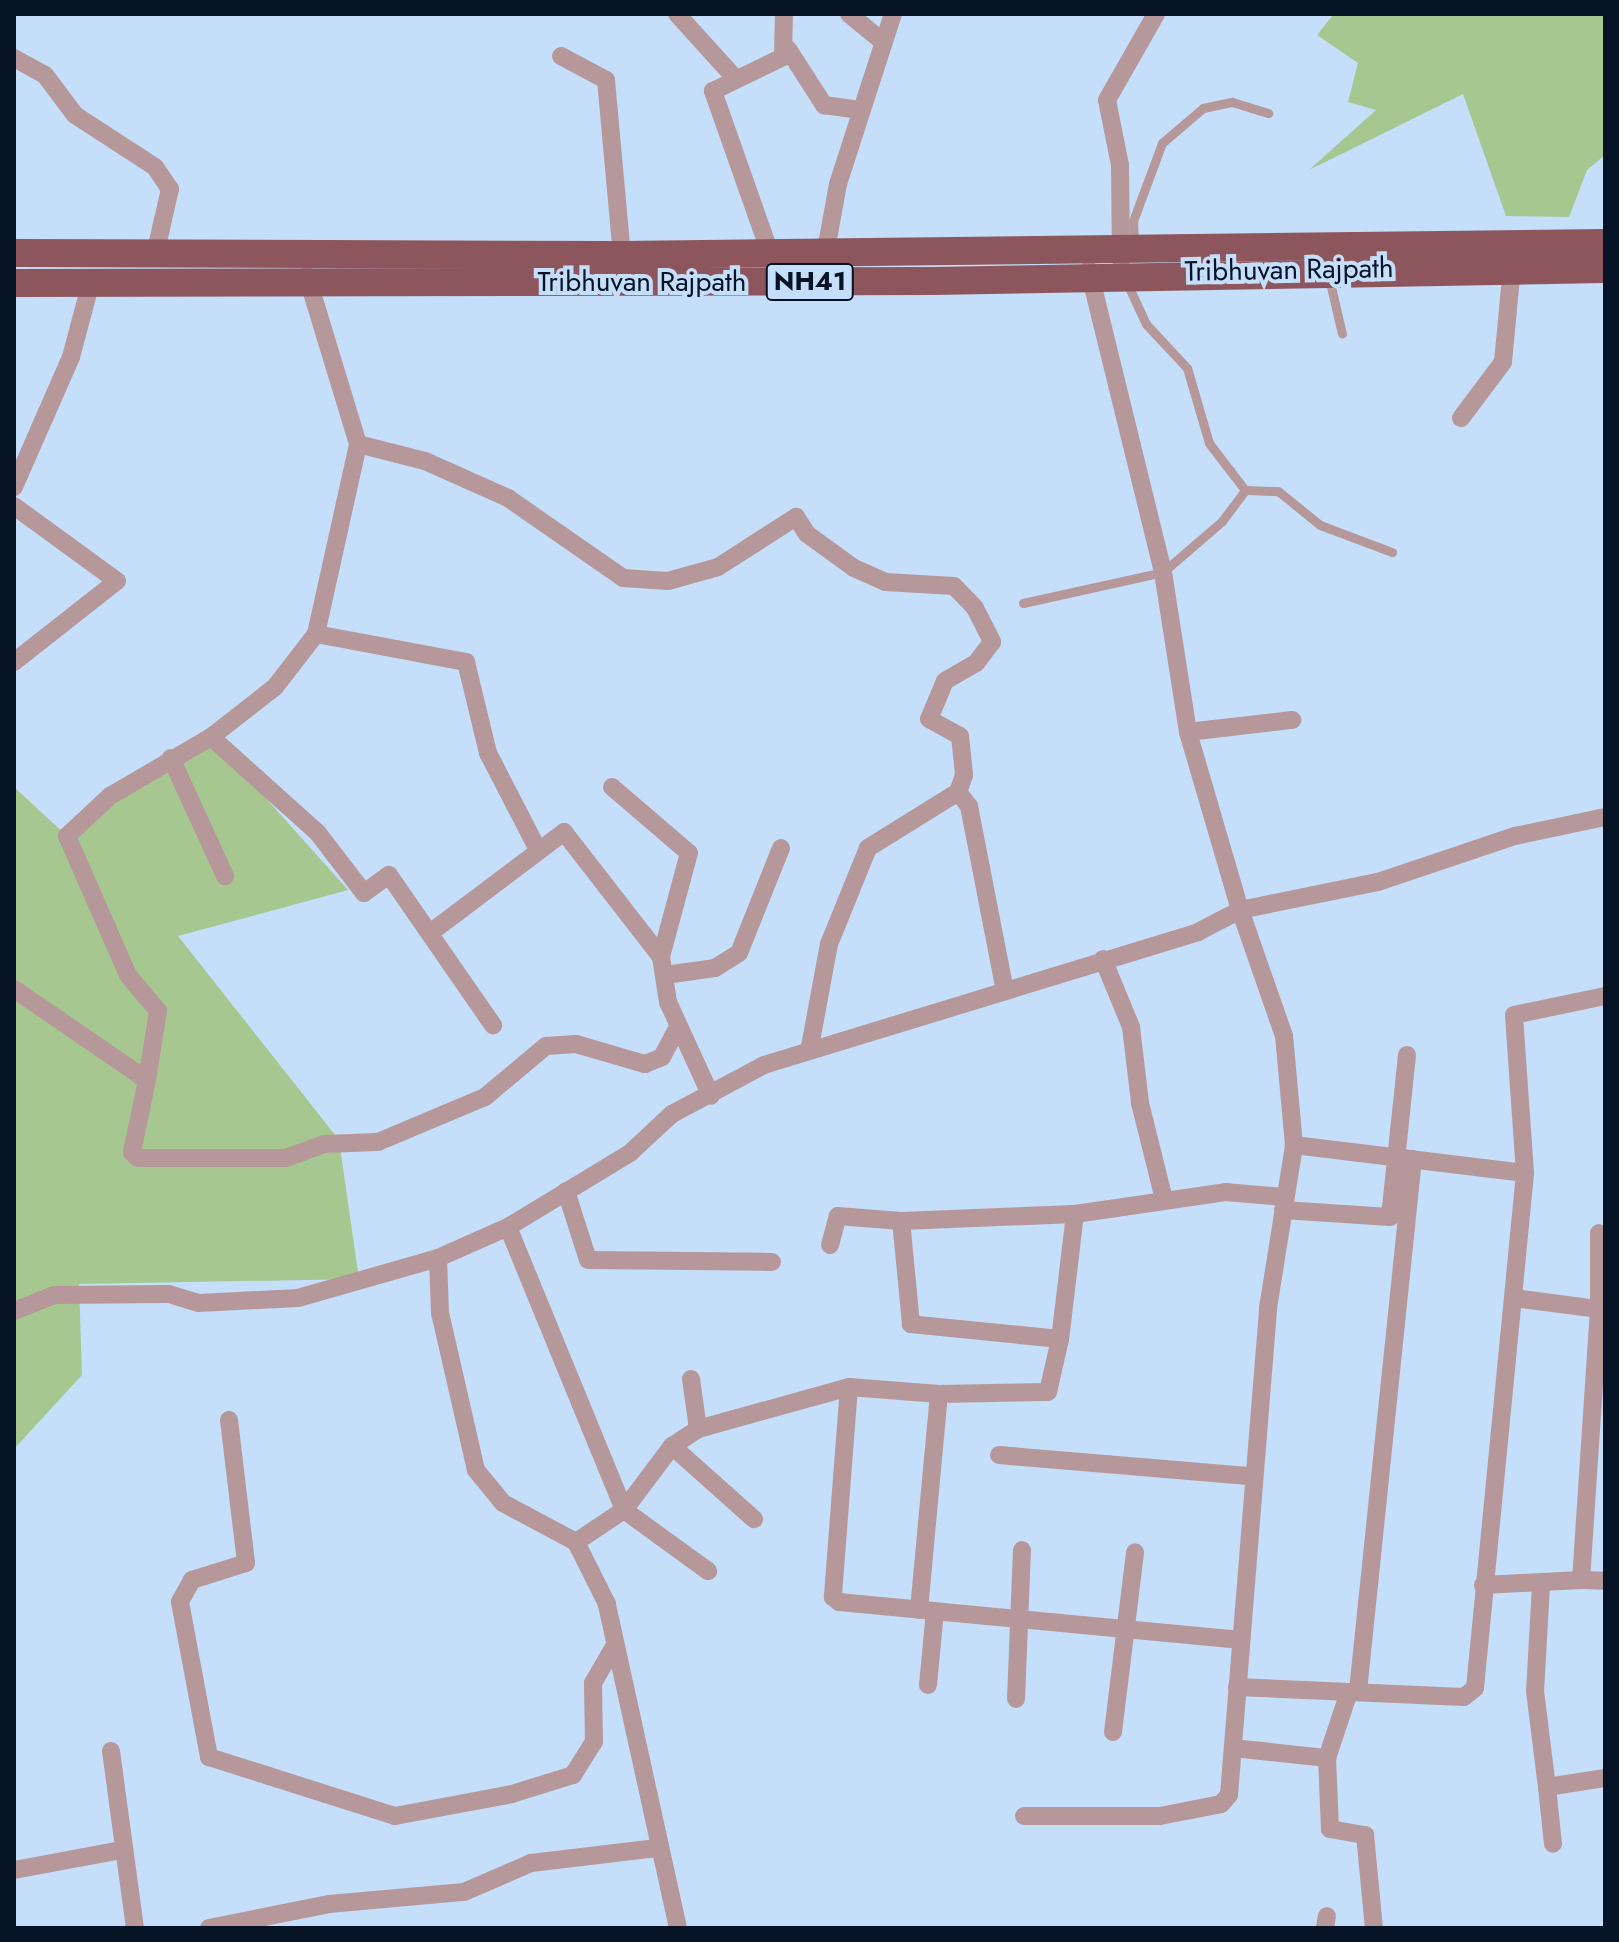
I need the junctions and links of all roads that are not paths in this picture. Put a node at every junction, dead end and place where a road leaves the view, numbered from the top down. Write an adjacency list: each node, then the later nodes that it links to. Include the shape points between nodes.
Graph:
1 (677, 14): 10 (street)
2 (784, 14): 7 (street)
3 (849, 14): 6 (street)
4 (893, 14): 6 (street)
5 (1156, 14): 20 (street, via 1107,100 1120,165)
6 (882, 41): 11 (street)
7 (788, 49): 10 (street); 11 (street, via 824,105)
8 (561, 56): 19 (street, via 606,80)
9 (14, 58): 14 (street, via 45,75 75,115 155,167 170,189)
10 (735, 78): 18 (street, via 713,91)
11 (860, 110): 15 (street)
12 (1268, 113): 20 (lane, via 1232,102 1203,108 1162,143)
13 (1605, 243): 21 (highway, Tribhuvan Rajpath / NH41)
14 (156, 250): 16 (highway, Tribhuvan Rajpath / NH41); 17 (highway, Tribhuvan Rajpath / NH41)
15 (824, 251): 18 (highway, Tribhuvan Rajpath / NH41); 22 (highway, Tribhuvan Rajpath / NH41); 26 (street)
16 (14, 253)
17 (307, 253): 19 (highway, Tribhuvan Rajpath / NH41); 28 (street)
18 (770, 253): 19 (highway, Tribhuvan Rajpath / NH41)
19 (622, 255)
20 (1126, 256): 21 (highway, Tribhuvan Rajpath / NH41); 22 (highway, Tribhuvan Rajpath / NH41); 33 (lane, via 1146,324 1187,368 1209,443)
21 (1327, 258): 23 (highway, Tribhuvan Rajpath / NH41); 29 (lane)
22 (1088, 262): 26 (highway, Tribhuvan Rajpath / NH41); 36 (street)
23 (1512, 267): 24 (highway, Tribhuvan Rajpath / NH41); 30 (street, via 1503,362)
24 (1605, 269)
25 (91, 282): 27 (highway, Tribhuvan Rajpath / NH41); 28 (highway, Tribhuvan Rajpath / NH41); 32 (street, via 71,357)
26 (824, 282): 28 (highway, Tribhuvan Rajpath / NH41)
27 (23, 284)
28 (307, 284): 31 (street)
29 (1342, 334)
30 (1461, 418)
31 (358, 444): 38 (street); 45 (street, via 425,461 508,498 623,578 668,581 718,567 796,517 807,534 885,582 954,586 975,608 992,642 976,663 945,681 931,706 929,719 960,736 964,775)
32 (14, 487)
33 (1245, 490): 35 (lane, via 1278,491 1320,525); 36 (lane, via 1222,521)
34 (14, 506): 39 (street, via 117,581)
35 (1392, 552)
36 (1163, 572): 37 (lane); 41 (street)
37 (1023, 603)
38 (316, 634): 42 (street, via 275,687); 48 (street, via 466,662 488,753)
39 (14, 662)
40 (1292, 720): 41 (street)
41 (1188, 732): 50 (street)
42 (211, 737): 43 (street); 51 (street, via 317,832 364,893 389,875)
43 (171, 758): 49 (street); 61 (street, via 110,796 67,836 128,975 158,1011)
44 (612, 787): 53 (street, via 689,853)
45 (958, 792): 55 (street, via 969,806 988,936); 59 (street, via 868,848 829,944)
46 (1605, 817): 50 (street, via 1515,836 1378,882)
47 (781, 848): 53 (street, via 739,953 715,968)
48 (538, 850): 51 (street); 53 (street, via 564,832)
49 (225, 876)
50 (1240, 910): 52 (street, via 1198,932); 63 (street, via 1284,1036)
51 (430, 933): 57 (street)
52 (1103, 959): 55 (street); 67 (street, via 1131,1027 1140,1103)
53 (663, 966): 58 (street)
54 (14, 989): 61 (street)
55 (1005, 991): 59 (street, via 885,1032)
56 (1605, 996): 65 (street, via 1514,1015)
57 (493, 1025)
58 (678, 1027): 61 (street, via 662,1057 645,1064 576,1044 546,1046 485,1097 378,1142 324,1144 286,1158 138,1158 132,1152); 62 (street)
59 (810, 1047): 62 (street)
60 (1407, 1055): 64 (street)
61 (147, 1080)
62 (711, 1096): 66 (street, via 672,1114 630,1153)
63 (1294, 1145): 64 (street); 68 (street)
64 (1405, 1159): 65 (street); 68 (street, via 1390,1217); 106 (street)
65 (1525, 1173): 76 (street)
66 (566, 1191): 71 (street); 75 (street, via 588,1260)
67 (1164, 1199): 68 (street); 69 (street)
68 (1283, 1204): 87 (street)
69 (1075, 1214): 70 (street); 79 (street)
70 (901, 1221): 73 (street, via 838,1216); 79 (street, via 911,1324)
71 (508, 1227): 74 (street); 89 (street)
72 (1599, 1233): 77 (street)
73 (830, 1245)
74 (438, 1258): 78 (street, via 298,1298 199,1303 169,1294 54,1295); 91 (street, via 440,1313 476,1470 503,1503)
75 (772, 1262)
76 (1513, 1298): 77 (street); 97 (street)
77 (1602, 1309): 88 (street)
78 (14, 1311)
79 (1060, 1339): 82 (street, via 1048,1392)
80 (691, 1379): 84 (street)
81 (849, 1387): 82 (street); 84 (street); 99 (street, via 833,1597)
82 (939, 1394): 99 (street)
83 (229, 1420): 103 (street, via 246,1563 192,1580 180,1602 209,1757 395,1816 512,1794 573,1775 594,1742 593,1683)
84 (698, 1429): 85 (street)
85 (672, 1446): 89 (street); 90 (street)
86 (999, 1455): 87 (street)
87 (1251, 1476): 102 (street)
88 (1596, 1488): 95 (street)
89 (624, 1510): 91 (street); 94 (street)
90 (754, 1519)
91 (576, 1542): 103 (street, via 607,1604)
92 (1022, 1550): 100 (street)
93 (1135, 1552): 101 (street)
94 (708, 1571)
95 (1581, 1580): 96 (street); 98 (street)
96 (1605, 1581)
97 (1483, 1585): 98 (street); 106 (street, via 1473,1695)
98 (1541, 1585): 113 (street, via 1535,1691)
99 (927, 1611): 100 (street); 104 (street)
100 (1016, 1618): 101 (street); 107 (street)
101 (1124, 1629): 102 (street); 108 (street)
102 (1241, 1640): 105 (street)
103 (615, 1645): 116 (street)
104 (928, 1685)
105 (1237, 1687): 106 (street); 109 (street)
106 (1354, 1691): 111 (street)
107 (1016, 1699)
108 (1113, 1732)
109 (1233, 1748): 111 (street); 114 (street, via 1229,1795 1221,1804 1160,1816)
110 (111, 1751): 117 (street)
111 (1327, 1758): 122 (street, via 1330,1829 1365,1835)
112 (1605, 1778): 113 (street)
113 (1547, 1787): 115 (street)
114 (1024, 1816)
115 (1553, 1844)
116 (657, 1848): 120 (street, via 531,1863 464,1892 329,1904); 121 (street)
117 (122, 1850): 118 (street); 119 (street)
118 (14, 1870)
119 (135, 1928)
120 (209, 1928)
121 (678, 1928)
122 (1374, 1928)

